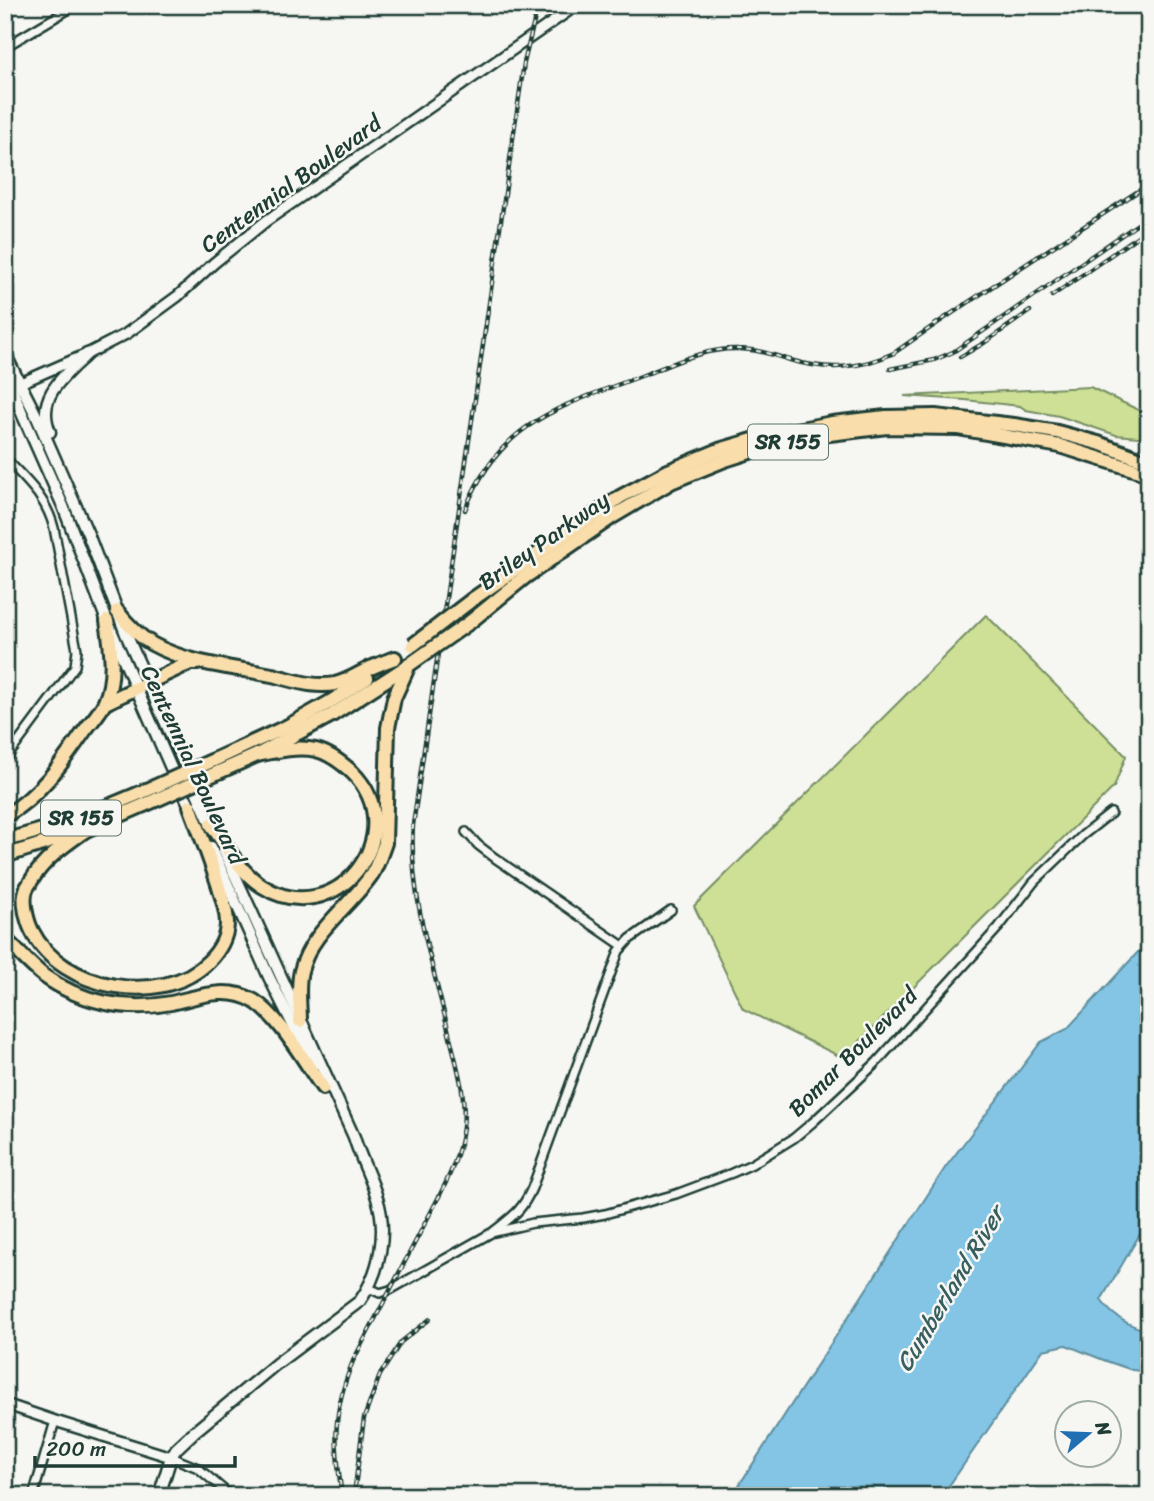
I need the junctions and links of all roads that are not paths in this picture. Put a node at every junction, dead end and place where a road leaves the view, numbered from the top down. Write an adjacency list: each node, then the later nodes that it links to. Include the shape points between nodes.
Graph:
1 (76, 5): 3 (street)
2 (578, 5): 5 (street, Centennial Boulevard, via 266,221 126,334)
3 (5, 47)
4 (5, 354): 7 (main road, Centennial Boulevard)
5 (87, 355): 7 (street, Centennial Boulevard); 12 (main road, via 54,387 46,421 79,498)
6 (5, 372): 8 (main road, Centennial Boulevard)
7 (21, 383): 8 (street, Centennial Boulevard); 12 (main road, Centennial Boulevard)
8 (8, 388): 14 (main road, Centennial Boulevard, via 63,506)
9 (5, 458): 21 (street, via 49,510 77,650 75,666)
10 (1149, 462): 15 (highway, Briley Parkway / SR 155, bridge, via 1058,432 935,416 832,423 770,435 668,471 620,497)
11 (1149, 475): 17 (highway, Briley Parkway / SR 155, bridge, via 1060,446 958,428 887,427 775,444 671,482 612,517)
12 (88, 534): 13 (main road, Centennial Boulevard)
13 (117, 611): 16 (highway, via 127,625 154,645); 18 (main road, Centennial Boulevard)
14 (107, 621): 18 (main road, Centennial Boulevard); 19 (highway, via 111,652)
15 (395, 658): 16 (highway, via 335,684 319,685); 22 (highway, Briley Parkway / SR 155, via 330,702)
16 (205, 663): 18 (highway, via 191,663)
17 (409, 665): 20 (highway, Briley Parkway / SR 155, via 332,715); 35 (highway, via 394,698 388,728 385,843 380,860 307,955 300,972)
18 (142, 685): 19 (highway); 24 (main road, Centennial Boulevard); 27 (main road, Centennial Boulevard)
19 (104, 703): 26 (highway, via 59,768 21,807)
20 (257, 755): 22 (highway, Briley Parkway / SR 155); 27 (highway, via 316,750 357,777 372,804 374,821 374,837 361,868 348,881 318,897 278,894 246,873)
21 (5, 760)
22 (219, 765): 23 (highway, Briley Parkway / SR 155, bridge)
23 (156, 793): 28 (highway, Briley Parkway / SR 155); 30 (highway, Briley Parkway / SR 155)
24 (190, 806): 28 (highway, via 227,923 224,939 210,960 169,983 127,988 88,979 38,942 26,915 26,890 53,854); 36 (main road, Centennial Boulevard)
25 (1111, 813): 38 (street, Bomar Boulevard, via 1034,881 999,927 876,1063 794,1138 752,1164 676,1194 605,1214)
26 (5, 816)
27 (211, 824): 35 (main road, Centennial Boulevard)
28 (86, 831): 31 (highway, Briley Parkway / SR 155)
29 (466, 832): 34 (street, via 495,858)
30 (5, 841)
31 (5, 856)
32 (671, 910): 34 (street)
33 (5, 939): 36 (highway, via 43,975 91,1000 150,1006 215,993 253,1001 282,1027)
34 (623, 946): 38 (street, via 526,1202)
35 (300, 1021): 37 (main road, Centennial Boulevard)
36 (323, 1088): 37 (main road, Centennial Boulevard)
37 (358, 1151): 39 (main road, Centennial Boulevard, via 376,1194 383,1230)
38 (491, 1233): 39 (street, Bomar Boulevard, via 390,1290 380,1293)
39 (369, 1287): 42 (main road, Centennial Boulevard, via 353,1307 242,1392)
40 (5, 1404): 41 (street)
41 (55, 1421): 42 (street); 43 (street)
42 (171, 1457): 44 (main road, Centennial Boulevard); 45 (street, via 198,1468)
43 (33, 1496)
44 (159, 1496)
45 (231, 1496)

